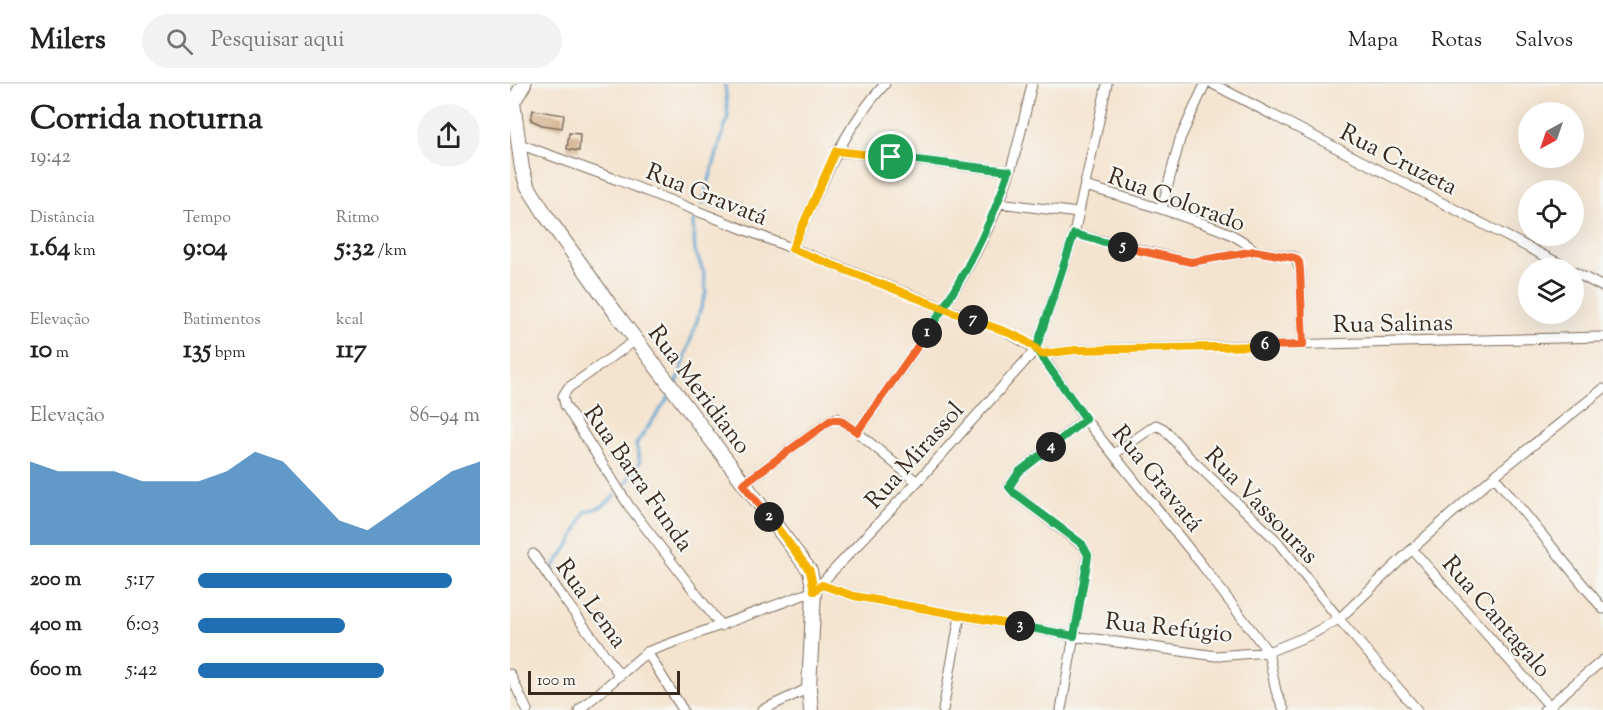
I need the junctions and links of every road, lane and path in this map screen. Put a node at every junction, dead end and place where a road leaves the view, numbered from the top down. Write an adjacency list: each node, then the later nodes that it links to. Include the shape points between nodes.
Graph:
1 (524, 84): 7 (street)
2 (885, 84): 9 (street)
3 (1032, 84): 10 (street)
4 (1107, 84): 11 (street, Rua Mirassol)
5 (1205, 84): 13 (street, via 1180,139)
6 (1213, 84): 18 (street, Rua Cruzeta)
7 (512, 105): 8 (street, Rua Meridiano)
8 (519, 144): 16 (street, Rua Gravatá); 23 (street, Rua Meridiano, via 527,185)
9 (836, 151): 10 (street); 16 (street)
10 (1009, 171): 12 (street)
11 (1084, 186): 13 (street, Rua Colorado); 14 (street, Rua Mirassol)
12 (999, 202): 14 (street); 21 (street, via 982,241)
13 (1162, 208): 17 (street, Rua Colorado, via 1239,237)
14 (1078, 213): 15 (street, Rua Mirassol)
15 (1074, 234): 17 (street, via 1191,262); 25 (street, Rua Mirassol)
16 (792, 249): 21 (street, Rua Gravatá)
17 (1255, 251): 24 (street, via 1289,255 1299,262)
18 (1549, 258)
19 (1584, 277): 20 (street)
20 (1603, 287)
21 (942, 308): 25 (street, Rua Gravatá, via 1008,333); 28 (street)
22 (1603, 337): 24 (street, Rua Salinas)
23 (636, 340): 32 (street, Rua Meridiano); 39 (street, Rua Barra Funda, via 568,388 563,396 565,405 629,506)
24 (1303, 345): 25 (street, Rua Salinas)
25 (1038, 352): 27 (street, Rua Gravatá); 31 (street, Rua Mirassol)
26 (1603, 389): 30 (street, Rua Refúgio)
27 (1086, 419): 29 (street, Rua Gravatá); 40 (street, via 1019,472 1009,487 1086,550)
28 (857, 432): 31 (street); 32 (street, via 840,420 831,420)
29 (1114, 454): 38 (street, Rua Vassouras, via 1149,428 1161,427 1277,541); 42 (street, Rua Gravatá)
30 (1494, 476): 33 (street, Rua Refúgio); 36 (street)
31 (917, 482): 35 (street, Rua Mirassol)
32 (743, 484): 35 (street, Rua Meridiano, via 805,563)
33 (1412, 549): 38 (street, Rua Refúgio); 48 (street, Rua Cantagalo)
34 (534, 554): 45 (street, Rua Lema)
35 (818, 588): 37 (street, Rua Refúgio); 39 (street, Rua Mirassol); 46 (street, Rua Meridiano)
36 (1603, 609)
37 (960, 616): 40 (street, Rua Refúgio); 54 (street)
38 (1339, 619): 42 (street, Rua Refúgio); 57 (street, Rua Vassouras)
39 (721, 626): 41 (street, Rua Mirassol)
40 (1074, 636): 42 (street, Rua Refúgio, via 1216,656); 55 (street)
41 (647, 652): 45 (street, Rua Mirassol); 51 (street)
42 (1268, 652): 56 (street, Rua Gravatá)
43 (1603, 660): 48 (street)
44 (510, 674): 47 (street)
45 (619, 674): 50 (street, Rua Mirassol)
46 (809, 688): 52 (street); 53 (street, Rua Meridiano)
47 (515, 698): 49 (street)
48 (1549, 708)
49 (527, 710)
50 (579, 710)
51 (682, 710)
52 (762, 710)
53 (811, 710)
54 (943, 710)
55 (1061, 710)
56 (1284, 710)
57 (1417, 710)

